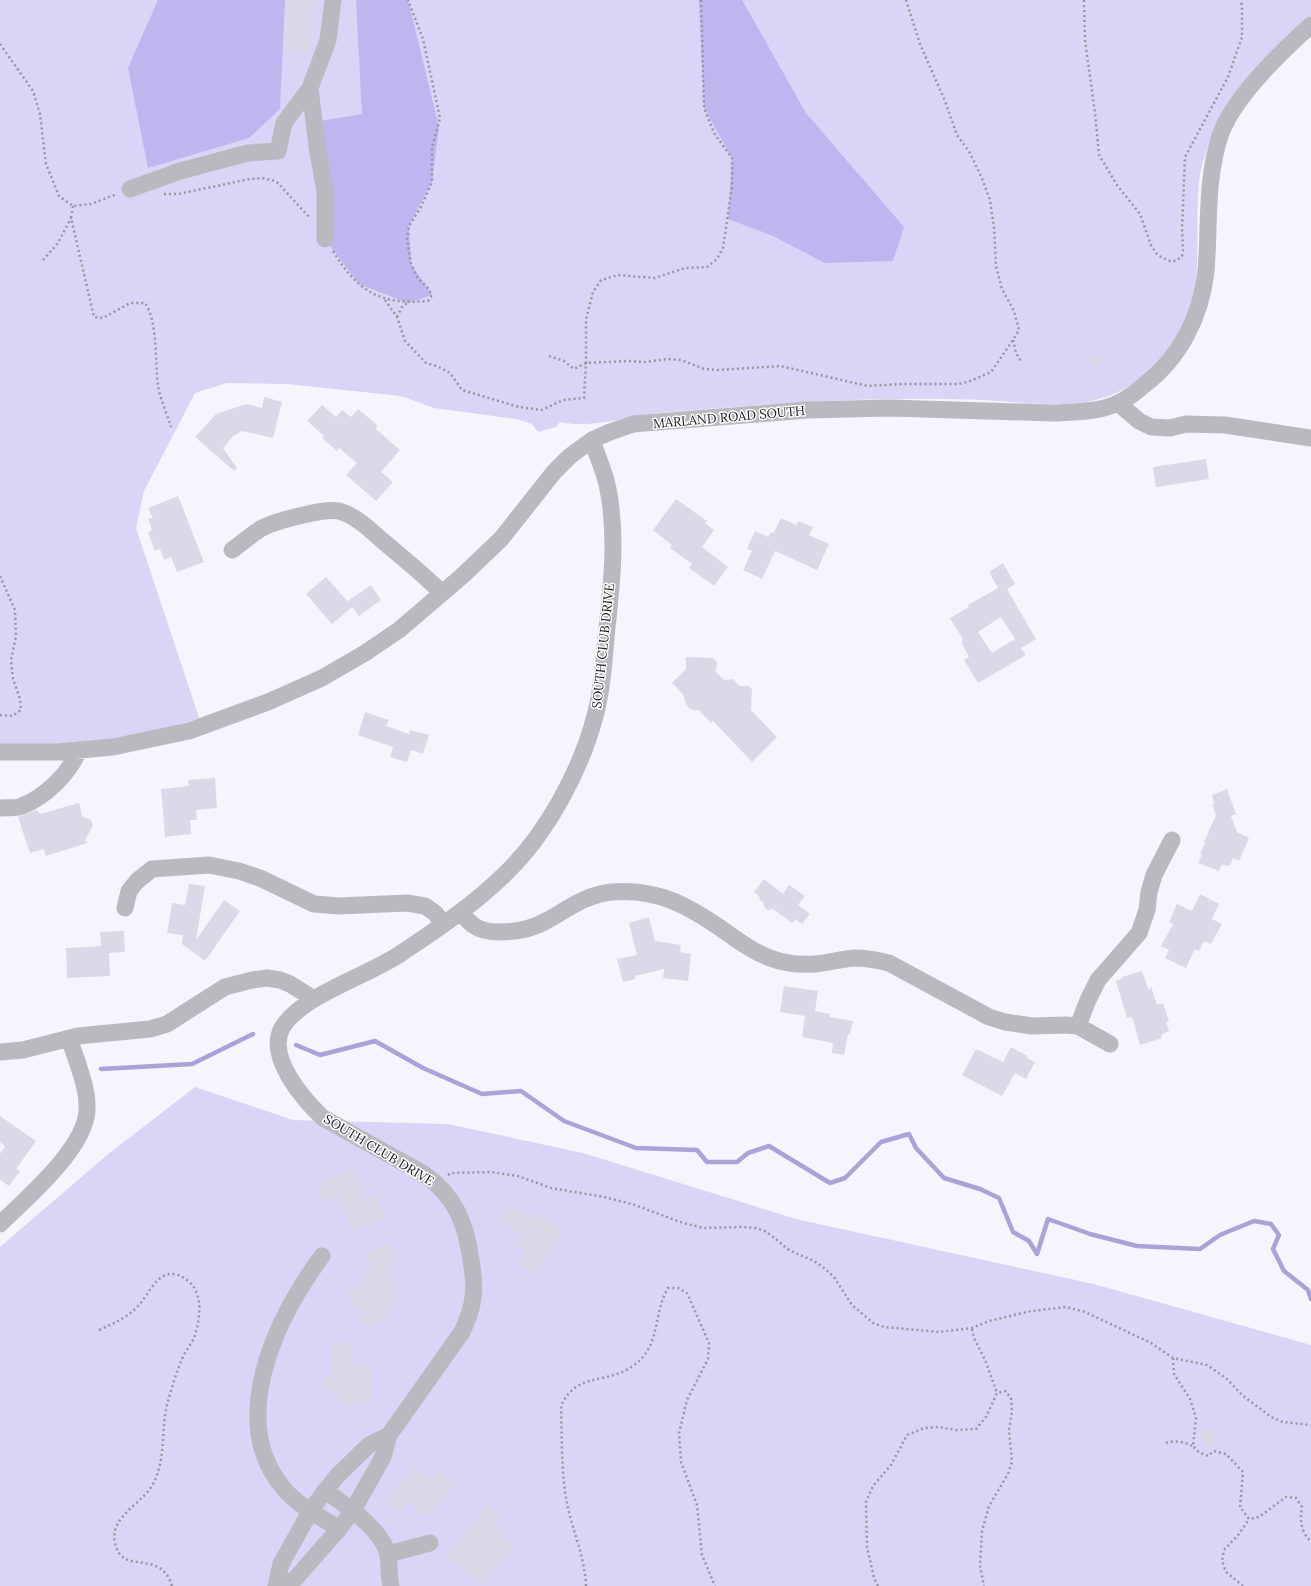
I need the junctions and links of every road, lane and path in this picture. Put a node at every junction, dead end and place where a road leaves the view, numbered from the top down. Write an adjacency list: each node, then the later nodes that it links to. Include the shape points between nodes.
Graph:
1 (333, 0): 9 (street, via 328,40)
2 (408, 0): 17 (path, via 423,39 440,118 432,148 432,182 409,226 407,239 411,264 417,277 428,287 432,295 428,301)
3 (701, 0): 21 (path, via 704,108 714,133 732,158 732,186 723,248 717,259 707,267 685,268 655,278 618,275 601,280 593,292 586,320)
4 (906, 0): 19 (path, via 920,44 957,135 973,159 990,200 996,266 1002,289 1014,310 1019,330)
5 (1084, 0): 6 (path, via 1085,40 1099,155 1117,185 1140,214 1156,253 1170,261 1180,258 1183,251 1185,156 1228,77 1242,37)
6 (1240, 0)
7 (1311, 25): 23 (street, MARLAND ROAD SOUTH, via 1264,71 1245,94 1222,131 1211,172 1206,271 1195,320 1184,342 1158,375)
8 (0, 44): 12 (path, via 33,91 40,114 46,164 59,196)
9 (310, 88): 10 (street, via 284,122 278,151 233,157 180,171); 14 (street, via 325,191)
10 (130, 189): 12 (path, via 90,204)
11 (162, 194): 14 (path, via 178,194 250,179 276,181 314,222)
12 (73, 206): 13 (path)
13 (71, 218): 15 (path, via 58,243); 24 (path, via 94,317 103,318 130,303 145,303 149,309 155,337 158,387)
14 (326, 240): 16 (path, via 345,270 366,290)
15 (43, 260)
16 (385, 299): 17 (path); 18 (path)
17 (408, 303): 18 (path, via 402,307)
18 (397, 317): 21 (path, via 405,341 426,363 450,372 462,390 519,407 542,410 563,400 584,398)
19 (1014, 340): 21 (path, via 991,372 958,384 868,386 780,366 718,370 704,369 681,360 668,359 645,362); 22 (path, via 1013,345)
20 (549, 356): 21 (path, via 574,369)
21 (586, 362)
22 (1022, 363)
23 (1118, 403): 25 (street, via 1139,421 1151,427 1170,428 1186,424 1224,425); 26 (street, MARLAND ROAD SOUTH, via 1079,412 1053,413 890,408 807,410 633,424)
24 (171, 427)
25 (1311, 438)
26 (592, 440): 29 (street, MARLAND ROAD SOUTH, via 554,472 501,539); 36 (street, SOUTH CLUB DRIVE, via 608,486 613,528 610,598 596,713 582,758 572,779 529,848 507,872)
27 (232, 550): 29 (street, via 262,528 312,513 338,511 362,524)
28 (0, 576): 30 (path, via 15,610 16,636 11,660 21,710 12,716)
29 (442, 593): 31 (street, MARLAND ROAD SOUTH, via 399,630 365,653 322,678 268,702 189,731 113,747)
30 (0, 715)
31 (79, 750): 32 (street, MARLAND ROAD SOUTH); 33 (street, via 74,761 47,792 20,807)
32 (0, 752)
33 (0, 808)
34 (1172, 840): 39 (street, via 1154,876 1139,933 1098,980)
35 (124, 908): 37 (street, via 129,891 152,869 209,865 260,878 314,904 339,906 407,903 425,906)
36 (460, 912): 37 (street, SOUTH CLUB DRIVE); 39 (street, via 474,926 487,932 504,932 521,930 545,922 570,906 596,895 625,891 658,895 698,912 755,951 770,958 814,964 872,958 889,963 974,1009 1004,1022 1032,1026)
37 (444, 924): 38 (street, SOUTH CLUB DRIVE, via 392,960)
38 (314, 999): 40 (street, via 280,980 252,980 225,988 167,1024 150,1030 96,1033); 43 (street, SOUTH CLUB DRIVE, via 298,1010 281,1029 280,1052 284,1068 294,1085 323,1118)
39 (1078, 1026): 41 (street)
40 (69, 1038): 42 (street, via 23,1050); 44 (street, via 85,1092 87,1119 81,1134 54,1170)
41 (1110, 1044)
42 (0, 1052)
43 (436, 1183): 46 (path, via 451,1173 491,1172 518,1176 551,1188 632,1204 704,1228 756,1228 768,1232 789,1250 824,1268 834,1277 852,1305 873,1323 884,1327 939,1332); 51 (street, SOUTH CLUB DRIVE, via 446,1193 464,1224 472,1263 473,1297 462,1332)
44 (0, 1224)
45 (322, 1256): 55 (street, via 305,1279 277,1332 263,1376 257,1407 259,1438 264,1458 285,1490)
46 (972, 1328): 48 (path, via 989,1321 1031,1311 1066,1307 1085,1312 1152,1342); 49 (path)
47 (100, 1330): 62 (path, via 125,1318 166,1275 180,1275 195,1288 199,1303 197,1325 193,1339 182,1358 167,1403 162,1458 154,1483 119,1520 115,1529 115,1542 120,1555 129,1561 156,1565 165,1571)
48 (1172, 1358): 50 (path, via 1207,1365 1271,1417 1283,1422); 53 (path, via 1174,1374 1190,1399 1196,1418)
49 (997, 1393): 68 (path, via 986,1417 976,1429 924,1428 907,1435 891,1465 874,1486 866,1502 867,1546); 69 (path, via 1005,1391 1011,1398 1009,1430 1012,1462 1008,1474 989,1506 982,1531 980,1566)
50 (1311, 1425)
51 (389, 1435): 54 (street, SOUTH CLUB DRIVE, via 369,1445); 56 (street, SOUTH CLUB DRIVE, via 383,1457)
52 (1166, 1443): 53 (path, via 1186,1443)
53 (1193, 1446): 57 (path, via 1208,1456 1214,1451 1226,1454 1243,1472 1240,1507)
54 (325, 1491): 55 (street, SOUTH CLUB DRIVE); 56 (street)
55 (311, 1510): 58 (street); 63 (street, SOUTH CLUB DRIVE, via 281,1564)
56 (353, 1510): 58 (street, SOUTH CLUB DRIVE); 61 (street, via 374,1532)
57 (1249, 1520): 59 (path, via 1259,1517 1286,1497 1296,1498 1302,1507 1300,1521 1305,1535); 70 (path, via 1224,1550 1222,1561 1226,1572)
58 (339, 1529): 64 (street, SOUTH CLUB DRIVE, via 295,1579)
59 (1311, 1542)
60 (430, 1543): 61 (street)
61 (388, 1554): 65 (street)
62 (172, 1586)
63 (276, 1586)
64 (282, 1586)
65 (391, 1586)
66 (586, 1586): 67 (path, via 586,1574 565,1489 561,1406 566,1396 577,1385 628,1369 642,1358 652,1342 662,1298 668,1288 678,1288 687,1293 710,1343 708,1359 687,1400 679,1433 680,1462 697,1505 702,1555)
67 (715, 1586)
68 (878, 1586)
69 (984, 1586)
70 (1243, 1586)

